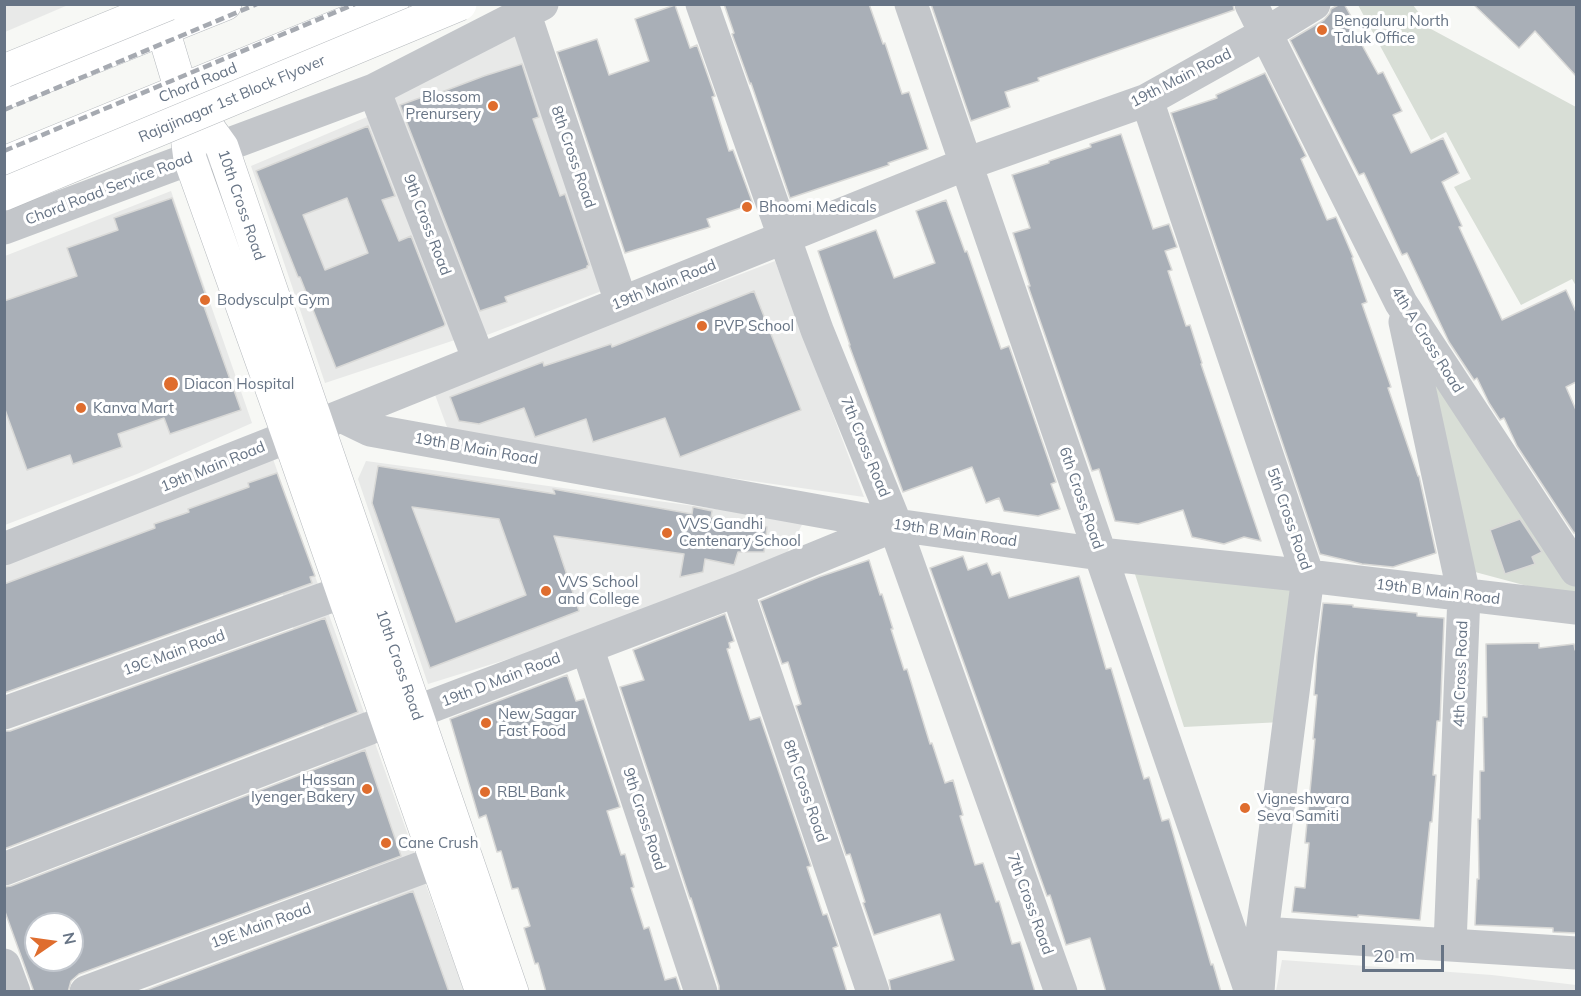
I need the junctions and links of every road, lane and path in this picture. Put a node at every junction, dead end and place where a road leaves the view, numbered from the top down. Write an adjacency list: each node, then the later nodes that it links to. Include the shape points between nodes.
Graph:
1 (130, 4): 12 (street)
2 (225, 4): 10 (main road)
3 (392, 4): 14 (main road, Chord Road)
4 (460, 4): 22 (main road, Rajajinagar 1st Block Flyover, bridge)
5 (702, 4): 24 (street, 7th Cross Road)
6 (911, 4): 21 (street, 6th Cross Road)
7 (1251, 4): 11 (street, 4th A Cross Road)
8 (1314, 4): 11 (street, 19th Main Road)
9 (533, 8): 15 (street, Chord Road Service Road); 25 (street, 8th Cross Road)
10 (162, 13): 13 (main road, bridge); 14 (main road); 16 (main road)
11 (1265, 34): 17 (street, 19th Main Road); 26 (street, 4th A Cross Road)
12 (4, 56)
13 (4, 72)
14 (181, 90): 18 (main road, 10th Cross Road); 19 (main road, 10th Cross Road); 20 (main road, Chord Road)
15 (374, 90): 18 (street, Chord Road Service Road); 27 (street, 9th Cross Road)
16 (4, 93)
17 (1147, 100): 21 (street, 19th Main Road); 33 (street, 5th Cross Road)
18 (222, 147): 19 (street, Chord Road Service Road); 28 (main road, 10th Cross Road)
19 (190, 159): 23 (street, Chord Road Service Road); 28 (main road, 10th Cross Road)
20 (4, 163)
21 (966, 164): 24 (street, 19th Main Road); 31 (street, 6th Cross Road)
22 (4, 194)
23 (4, 228)
24 (785, 237): 25 (street, 19th Main Road); 29 (street, 7th Cross Road)
25 (621, 302): 27 (street, 19th Main Road)
26 (1401, 303): 32 (street, 4th A Cross Road); 36 (street, 4th Cross Road)
27 (479, 360): 28 (street, 19th Main Road)
28 (316, 426): 29 (street, 19th B Main Road, via 370,430); 30 (street, 19th Main Road); 35 (main road, 10th Cross Road); 40 (main road, 10th Cross Road)
29 (896, 525): 31 (street, 19th B Main Road); 34 (street, 19th D Main Road); 53 (street, 7th Cross Road)
30 (4, 549)
31 (1100, 554): 33 (street, 19th B Main Road); 54 (street, 6th Cross Road)
32 (1576, 570)
33 (1308, 576): 36 (street, 19th B Main Road); 43 (street, 5th Cross Road)
34 (737, 590): 38 (street, 19th D Main Road); 52 (street, 8th Cross Road)
35 (343, 592): 39 (street, 19C Main Road); 40 (main road, 10th Cross Road)
36 (1464, 595): 37 (street, 19th B Main Road); 44 (street, 4th Cross Road)
37 (1576, 608)
38 (587, 647): 40 (street, 19th D Main Road); 51 (street, 9th Cross Road)
39 (4, 713)
40 (402, 717): 41 (main road, 10th Cross Road); 42 (street, 19th D Main Road); 50 (main road, 10th Cross Road)
41 (437, 861): 48 (street, 19E Main Road); 49 (main road, 10th Cross Road)
42 (4, 869)
43 (1262, 933): 44 (street); 55 (street, 5th Cross Road)
44 (1450, 944): 45 (street)
45 (1576, 953)
46 (4, 965): 47 (street)
47 (14, 992)
48 (86, 992)
49 (482, 992)
50 (512, 992)
51 (701, 992)
52 (873, 992)
53 (1061, 992)
54 (1251, 992)
55 (1258, 992)

